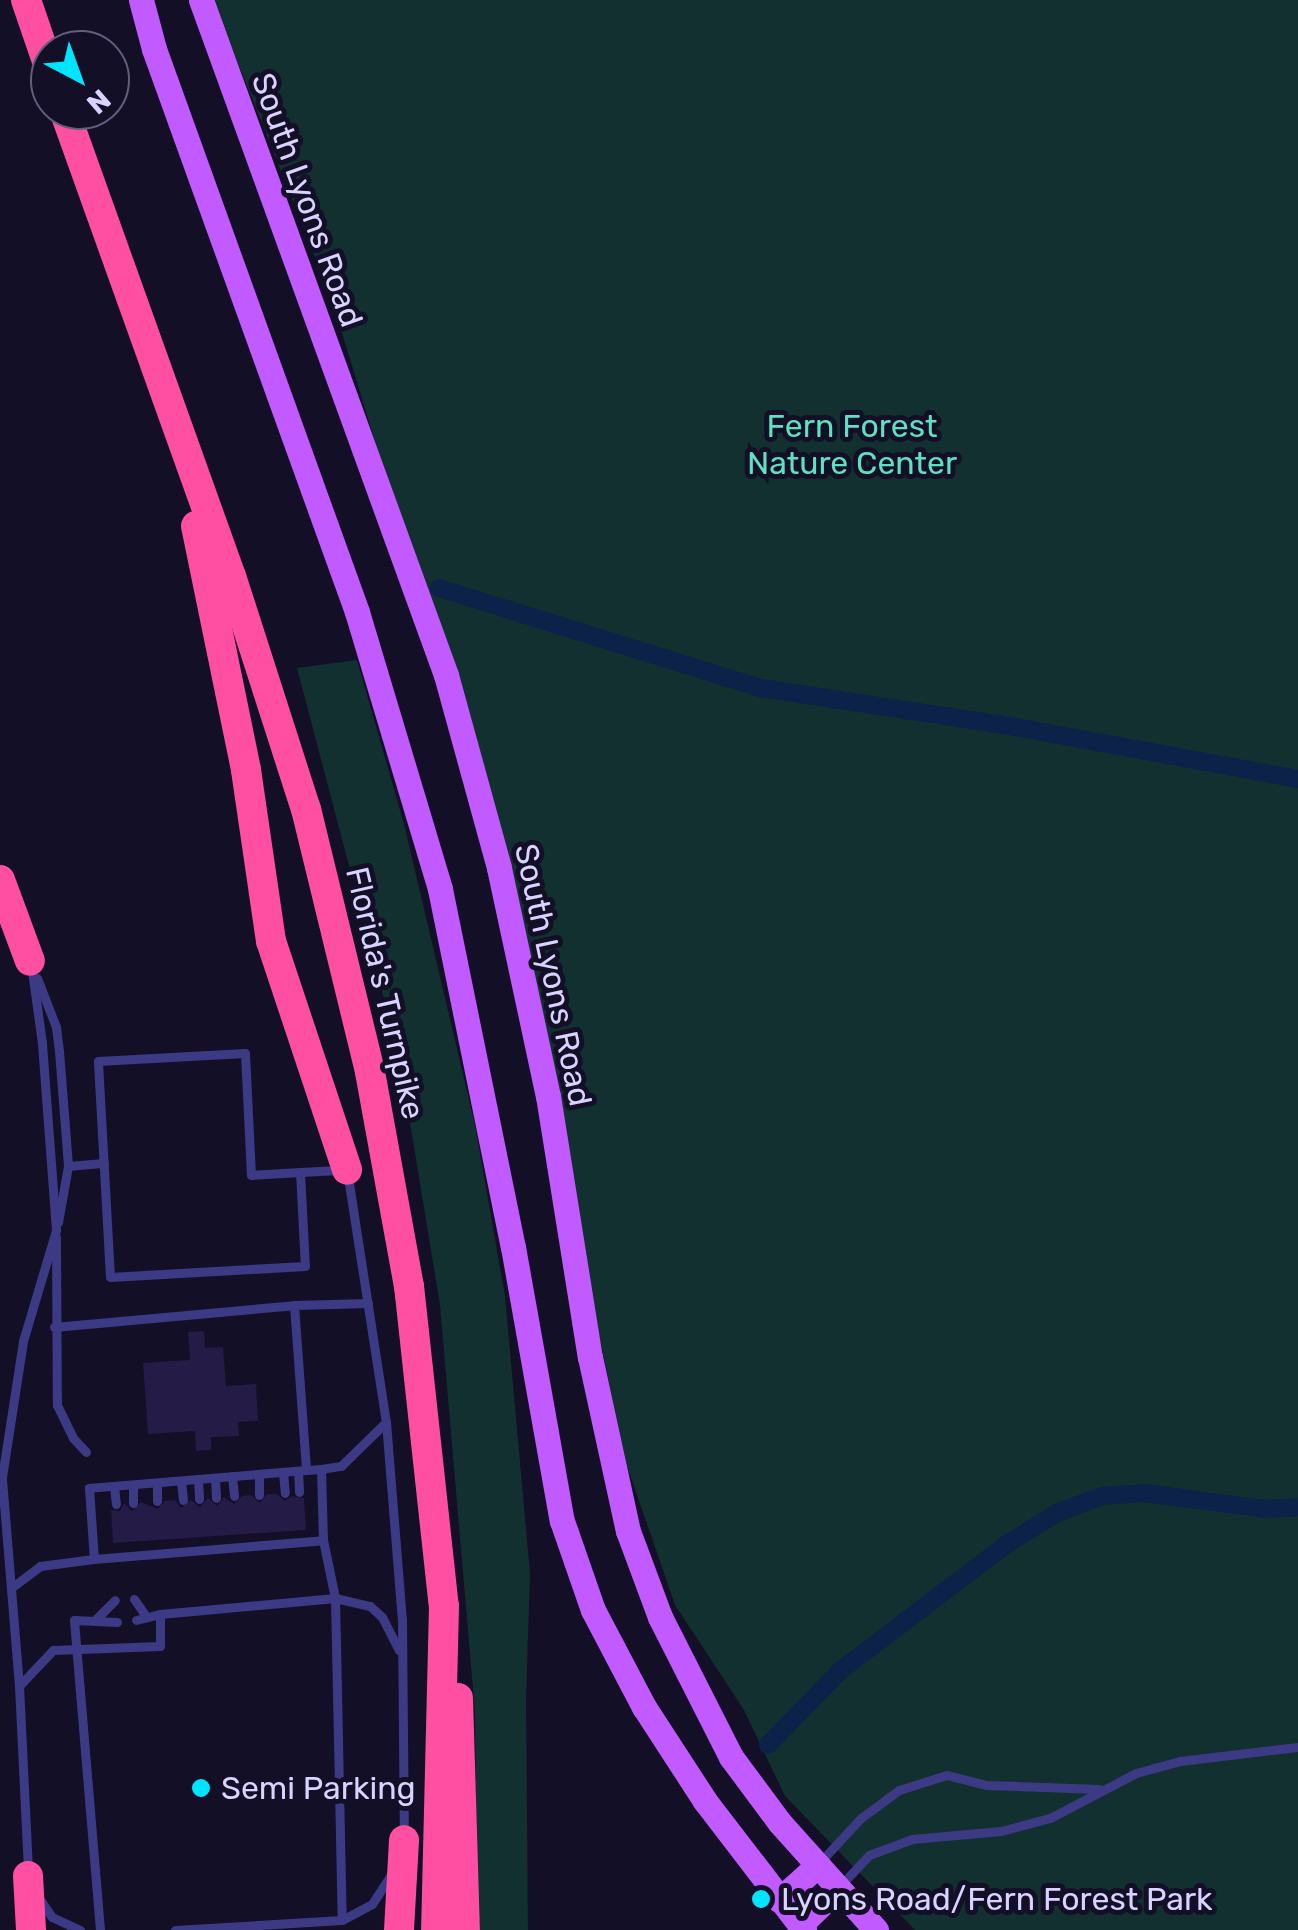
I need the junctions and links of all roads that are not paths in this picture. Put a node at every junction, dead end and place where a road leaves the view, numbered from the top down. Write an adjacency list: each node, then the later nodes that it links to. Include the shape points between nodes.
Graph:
1 (26, 0): 4 (highway)
2 (141, 0): 71 (main road, via 357,612 440,889 562,1522 594,1610 644,1707)
3 (201, 0): 68 (main road, South Lyons Road, via 446,675 524,982 628,1532 667,1633 722,1742)
4 (36, 30)
5 (71, 130): 6 (highway, Florida's Turnpike)
6 (192, 468): 11 (highway, via 193,512 246,770 271,941); 58 (highway, Florida's Turnpike, via 306,809 370,1072 409,1286)
7 (0, 880): 8 (highway)
8 (30, 962): 10 (lane, via 56,1027); 13 (lane)
9 (104, 1163): 10 (lane); 12 (lane, via 110,1277 304,1266); 12 (lane, via 98,1061 245,1053 251,1175)
10 (68, 1166): 13 (lane)
11 (347, 1170): 12 (lane); 14 (lane)
12 (300, 1172)
13 (56, 1230): 16 (lane); 56 (lane, via 23,1341 2,1477)
14 (368, 1303): 15 (lane); 17 (lane)
15 (294, 1305): 16 (lane); 20 (lane)
16 (54, 1327): 18 (lane, via 57,1405)
17 (386, 1422): 19 (lane, via 340,1466); 63 (lane)
18 (86, 1452)
19 (320, 1469): 20 (lane); 45 (lane)
20 (302, 1470): 21 (lane); 30 (lane)
21 (283, 1472): 22 (lane); 31 (lane)
22 (258, 1474): 23 (lane); 32 (lane)
23 (232, 1476): 24 (lane); 33 (lane)
24 (216, 1478): 25 (lane); 35 (lane)
25 (198, 1479): 26 (lane); 34 (lane)
26 (181, 1480): 27 (lane); 36 (lane)
27 (158, 1483): 28 (lane); 37 (lane)
28 (133, 1484): 29 (lane); 38 (lane)
29 (114, 1486): 39 (lane); 55 (lane, via 89,1488)
30 (299, 1492)
31 (284, 1493)
32 (259, 1495)
33 (234, 1496)
34 (199, 1498)
35 (216, 1498)
36 (182, 1500)
37 (157, 1501)
38 (134, 1503)
39 (116, 1504)
40 (234, 1535): 48 (lane)
41 (219, 1536): 49 (lane)
42 (202, 1537): 50 (lane)
43 (186, 1538): 51 (lane)
44 (161, 1540): 52 (lane)
45 (323, 1540): 48 (lane, via 262,1539); 57 (lane)
46 (136, 1541): 53 (lane)
47 (118, 1543): 54 (lane)
48 (235, 1547): 49 (lane)
49 (220, 1548): 50 (lane)
50 (204, 1550): 51 (lane)
51 (187, 1551): 52 (lane)
52 (161, 1554): 53 (lane)
53 (138, 1555): 54 (lane)
54 (119, 1557): 55 (lane)
55 (94, 1559): 56 (lane, via 40,1566)
56 (11, 1588): 64 (lane)
57 (334, 1598): 59 (lane); 63 (lane, via 370,1606); 72 (lane)
58 (444, 1606): 79 (highway, Florida's Turnpike); 80 (highway, via 458,1695)
59 (160, 1614): 61 (lane, via 138,1611); 62 (lane, via 160,1646)
60 (95, 1620): 60 (lane, via 117,1611); 62 (lane, via 74,1620)
61 (135, 1632)
62 (75, 1650): 64 (lane, via 53,1650); 76 (lane)
63 (403, 1657): 67 (lane)
64 (19, 1686): 69 (lane)
65 (1298, 1746): 66 (lane, via 1180,1761)
66 (1102, 1789): 68 (lane, via 986,1785 947,1775 899,1790 861,1818); 70 (lane, via 1050,1818 1001,1831 912,1839 869,1855)
67 (404, 1840): 72 (lane, via 372,1904); 78 (highway)
68 (818, 1865): 70 (main road, South Lyons Road); 71 (main road)
69 (28, 1876): 74 (highway); 75 (lane, via 52,1916)
70 (838, 1888): 73 (main road); 81 (main road, South Lyons Road)
71 (779, 1900): 73 (main road)
72 (342, 1920): 77 (lane)
73 (802, 1927)
74 (31, 1930)
75 (80, 1930)
76 (100, 1930)
77 (175, 1930)
78 (399, 1930)
79 (436, 1930)
80 (465, 1930)
81 (876, 1930)

